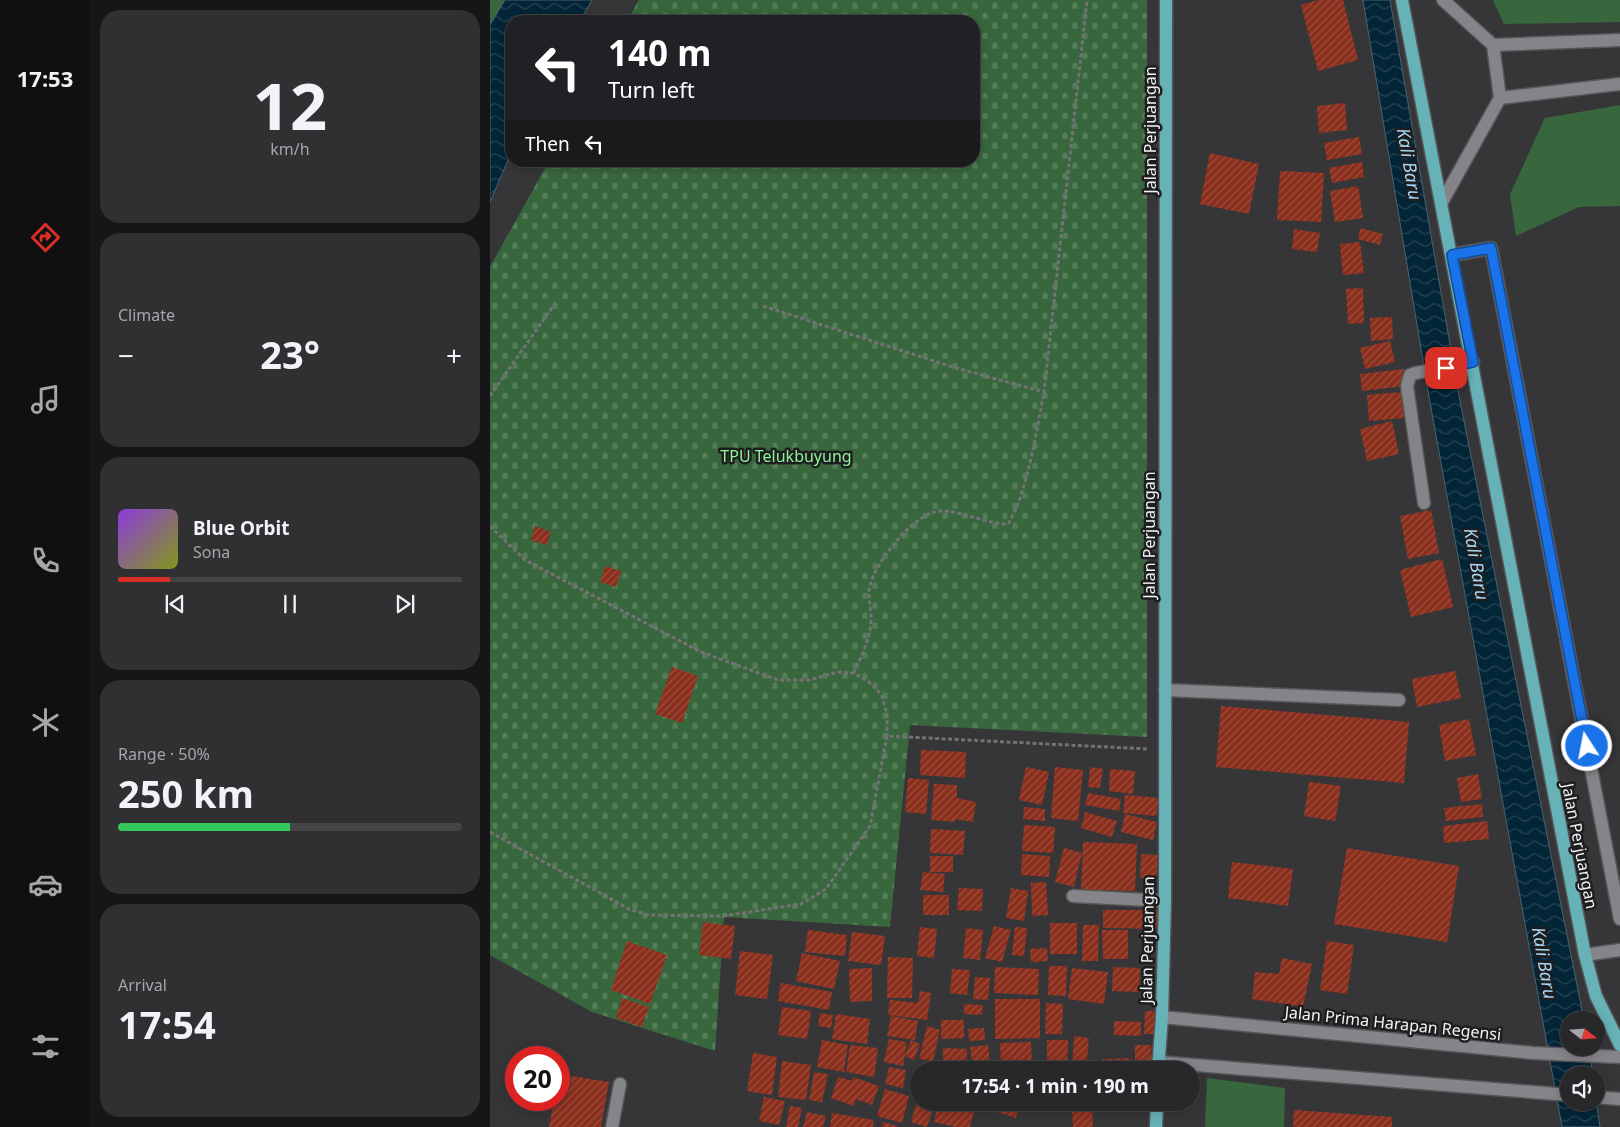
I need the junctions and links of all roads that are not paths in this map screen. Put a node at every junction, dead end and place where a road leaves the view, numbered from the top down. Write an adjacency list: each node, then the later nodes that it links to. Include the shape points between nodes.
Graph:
1 (1166, 0): 12 (main road, Jalan Perjuangan)
2 (1402, 0): 8 (main road, Jalan Perjuangan)
3 (1443, 0): 5 (street)
4 (1620, 40): 5 (street)
5 (1493, 45): 7 (street)
6 (1620, 84): 7 (street)
7 (1500, 98): 8 (street)
8 (1442, 202): 9 (main road, Jalan Perjuangan)
9 (1452, 255): 10 (main road, Jalan Perjuangan); 16 (street, via 1491,248)
10 (1467, 364): 11 (street, via 1410,375 1407,386); 18 (main road, Jalan Perjuangan)
11 (1424, 503)
12 (1165, 690): 13 (street); 15 (main road, Jalan Perjuangan)
13 (1399, 700)
14 (1073, 896): 15 (street)
15 (1165, 901): 19 (main road, Jalan Perjuangan)
16 (1620, 918)
17 (1620, 950): 18 (street)
18 (1585, 955): 20 (main road, Jalan Perjuangan, via 1596,996)
19 (1162, 1016): 21 (street, Jalan Prima Harapan Regensi, via 1533,1053); 22 (main road, Jalan Perjuangan)
20 (1620, 1045)
21 (1620, 1057)
22 (1158, 1061)
23 (1200, 1069): 25 (street)
24 (620, 1084): 29 (street)
25 (1560, 1094)
26 (1605, 1097): 27 (street)
27 (1620, 1098)
28 (1157, 1111): 30 (main road)
29 (612, 1127)
30 (1156, 1127)

